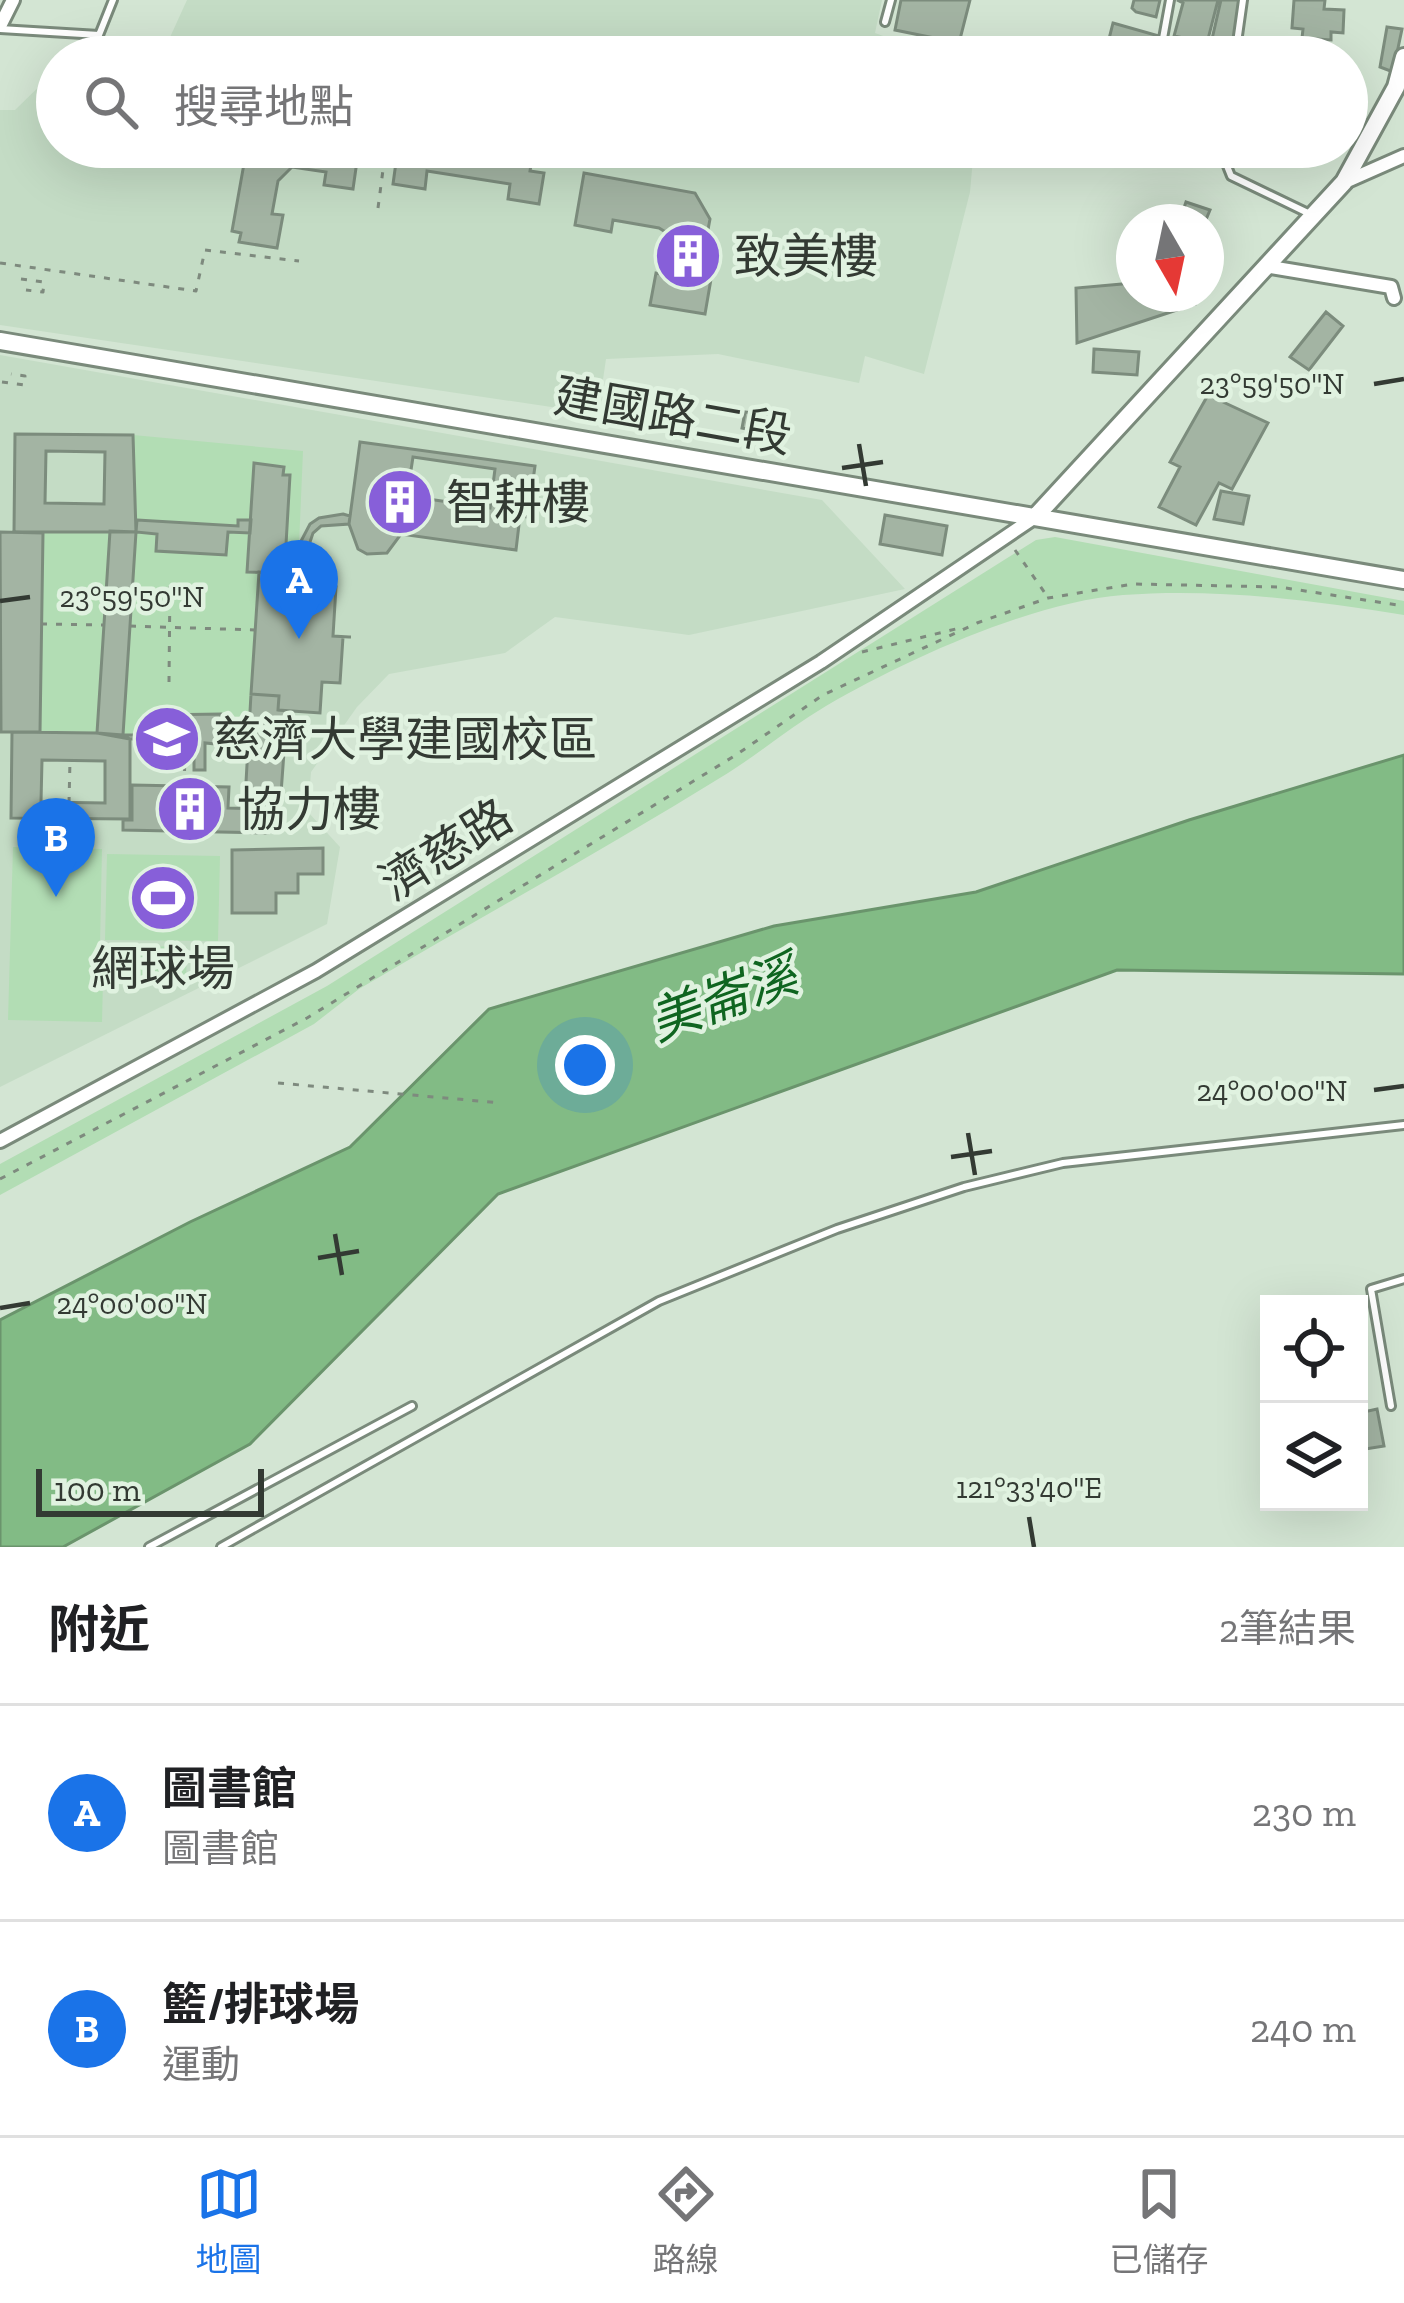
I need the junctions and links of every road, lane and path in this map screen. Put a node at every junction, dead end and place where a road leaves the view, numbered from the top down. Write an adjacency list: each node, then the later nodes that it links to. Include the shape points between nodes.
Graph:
1 (13, 0): 7 (street)
2 (113, 0): 7 (lane, via 99,35)
3 (891, 0): 6 (lane)
4 (1170, 0): 8 (lane)
5 (1243, 0): 9 (lane)
6 (885, 22)
7 (0, 27)
8 (1163, 36)
9 (1238, 36)
10 (1404, 57): 11 (street)
11 (1400, 86): 12 (street)
12 (1368, 141)
13 (1404, 156): 17 (street)
14 (383, 168): 18 (path)
15 (1228, 168): 19 (lane)
16 (1352, 168): 17 (street)
17 (1344, 182): 19 (street)
18 (378, 208)
19 (1315, 216): 22 (street)
20 (299, 261): 21 (path, via 205,250 196,291)
21 (0, 263)
22 (1270, 267): 25 (street, via 1390,287); 29 (street)
23 (21, 279): 24 (path, via 44,282 43,292)
24 (26, 290)
25 (1394, 298)
26 (0, 341): 29 (street, 建國路二段)
27 (11, 374): 28 (path, via 25,376 24,385)
28 (2, 382)
29 (1036, 516): 30 (street, 濟慈路); 32 (street, 建國路二段)
30 (1006, 537): 33 (path); 41 (street, 濟慈路)
31 (170, 580): 39 (path)
32 (1404, 580)
33 (1048, 598): 34 (path, via 1177,582); 35 (path)
34 (1404, 606)
35 (977, 623): 41 (path, via 853,654); 51 (path, via 823,695 307,1018)
36 (41, 624): 37 (path)
37 (104, 625)
38 (130, 626): 39 (path)
39 (171, 627): 40 (path); 42 (path)
40 (255, 630)
41 (847, 645): 50 (street, 濟慈路, via 316,971)
42 (169, 682)
43 (185, 758): 45 (path)
44 (70, 760): 46 (path)
45 (184, 786)
46 (69, 803)
47 (278, 1083): 48 (path)
48 (502, 1103)
49 (1404, 1125): 56 (lane, via 1063,1163 837,1229 659,1301)
50 (0, 1142)
51 (0, 1179)
52 (1404, 1280): 54 (lane, via 1371,1289)
53 (412, 1406): 55 (lane)
54 (1390, 1406)
55 (149, 1547)
56 (221, 1547)

